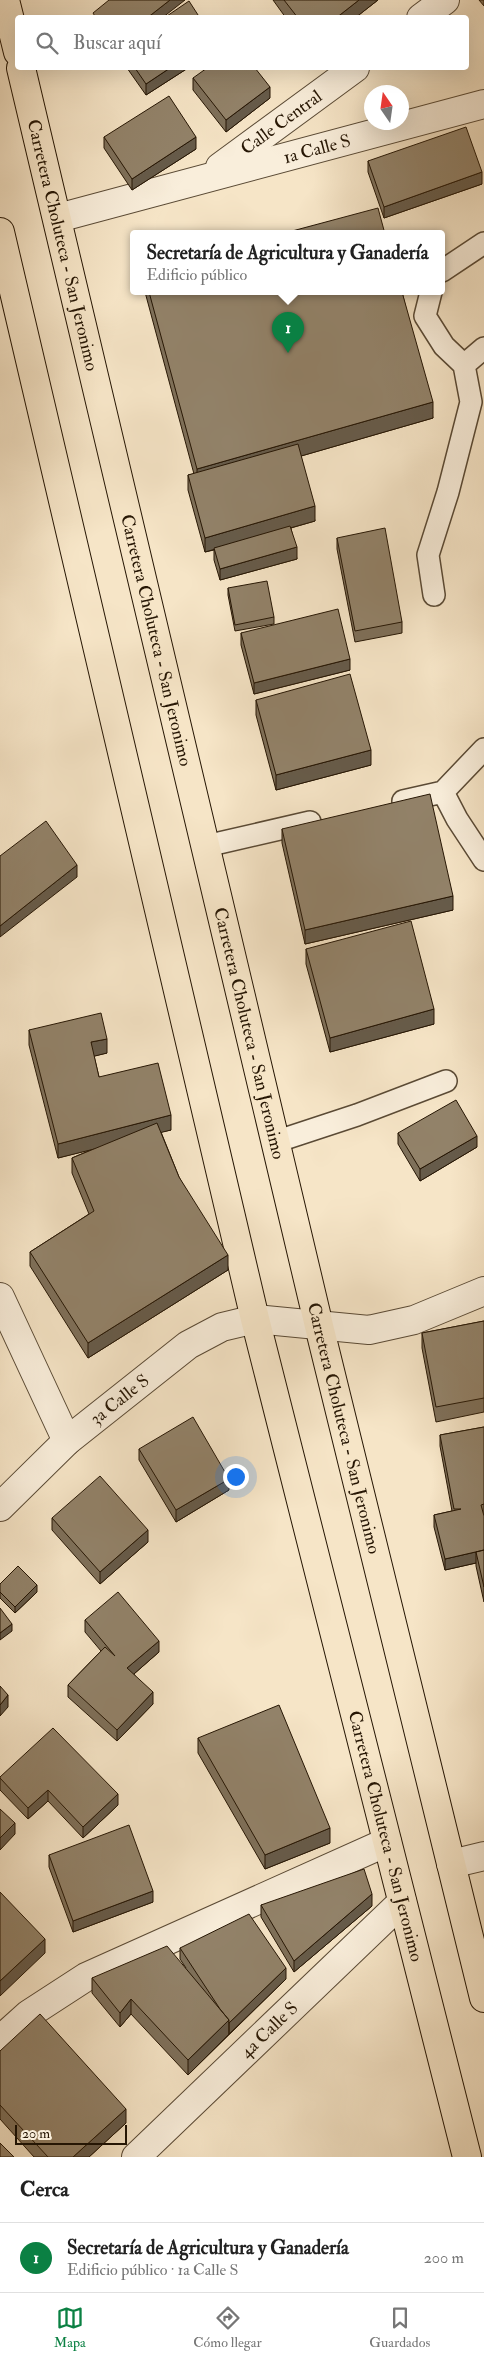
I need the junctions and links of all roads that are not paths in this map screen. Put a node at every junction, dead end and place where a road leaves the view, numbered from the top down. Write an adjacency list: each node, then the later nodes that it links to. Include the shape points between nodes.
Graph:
1 (5, 0): 4 (highway)
2 (445, 0): 3 (street)
3 (426, 15)
4 (15, 40)
5 (21, 70): 9 (highway, Carretera Choluteca - San Jeronimo)
6 (352, 70): 8 (street, Calle Central)
7 (484, 104): 8 (street, 1a Calle S)
8 (206, 176): 9 (street, 1a Calle S)
9 (58, 218): 21 (highway, Carretera Choluteca - San Jeronimo)
10 (0, 232): 27 (highway, Carretera Choluteca - San Jeronimo)
11 (484, 243): 12 (lane)
12 (445, 269)
13 (430, 295): 15 (lane, via 425,316 444,346)
14 (484, 348): 15 (lane)
15 (464, 365): 16 (lane, via 471,402 428,555)
16 (434, 595)
17 (484, 749): 18 (lane)
18 (443, 792): 19 (lane); 22 (lane)
19 (386, 805)
20 (329, 818): 21 (lane)
21 (206, 846): 24 (highway, Carretera Choluteca - San Jeronimo)
22 (484, 860)
23 (446, 1081): 24 (lane)
24 (275, 1142): 28 (highway, Carretera Choluteca - San Jeronimo)
25 (484, 1291): 28 (street, via 414,1320 369,1330)
26 (0, 1297): 29 (street)
27 (255, 1319): 28 (street, 3a Calle S); 29 (street, 3a Calle S, via 222,1327 188,1345); 31 (highway, Carretera Choluteca - San Jeronimo)
28 (319, 1326): 33 (highway, Carretera Choluteca - San Jeronimo)
29 (67, 1440): 30 (street, 3a Calle S)
30 (0, 1507)
31 (387, 1842): 34 (highway, Carretera Choluteca - San Jeronimo); 36 (street, via 86,1977 29,2014)
32 (484, 1856): 33 (street)
33 (450, 1864): 35 (highway, Carretera Choluteca - San Jeronimo)
34 (402, 1902): 37 (street, 4a Calle S); 38 (highway, Carretera Choluteca - San Jeronimo)
35 (484, 1998)
36 (0, 2040)
37 (136, 2157)
38 (467, 2157)

